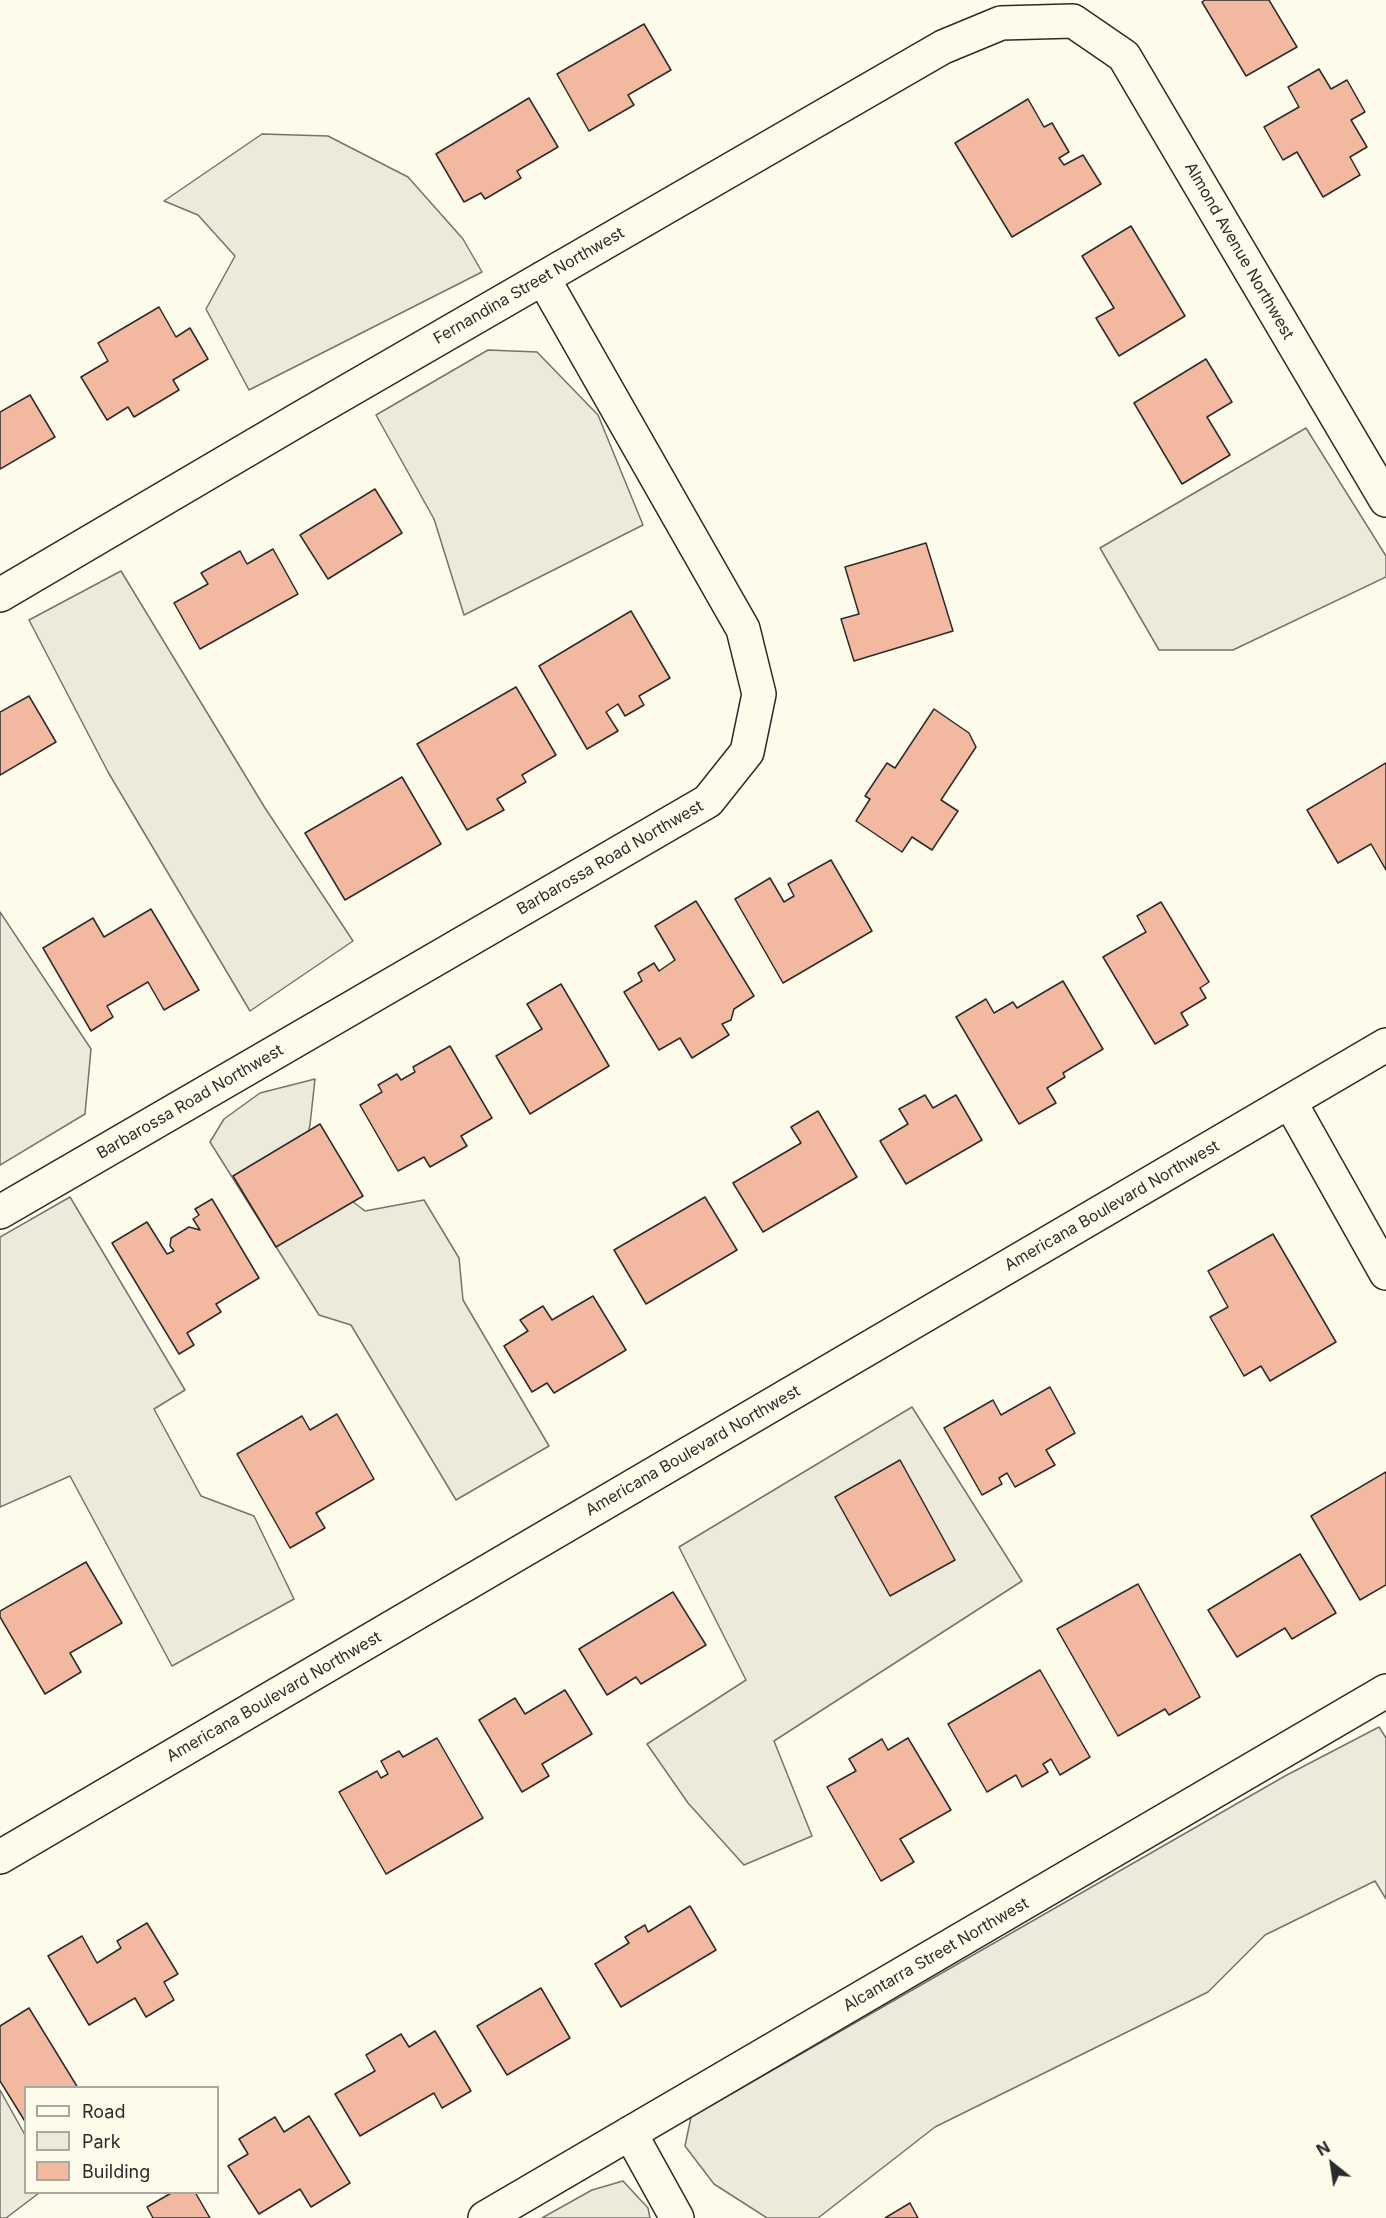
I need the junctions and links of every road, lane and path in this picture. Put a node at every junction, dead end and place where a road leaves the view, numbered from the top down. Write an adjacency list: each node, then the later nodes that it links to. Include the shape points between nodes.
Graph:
1 (1073, 21): 2 (street, Fernandina Street Northwest, via 1001,22 943,47); 3 (street, Almond Avenue Northwest, via 1124,56)
2 (543, 278): 4 (street, Fernandina Street Northwest); 7 (street, Barbarossa Road Northwest, via 744,629 759,694 747,752 708,801)
3 (1386, 500)
4 (0, 595)
5 (1386, 1045): 6 (street, Americana Boulevard Northwest)
6 (1290, 1102): 8 (street); 10 (street, Americana Boulevard Northwest)
7 (0, 1212)
8 (1386, 1273)
9 (1386, 1691): 11 (street, Alcantarra Street Northwest)
10 (0, 1857)
11 (630, 2133): 12 (street, Alcantarra Street Northwest); 13 (street)
12 (486, 2218)
13 (677, 2218)

